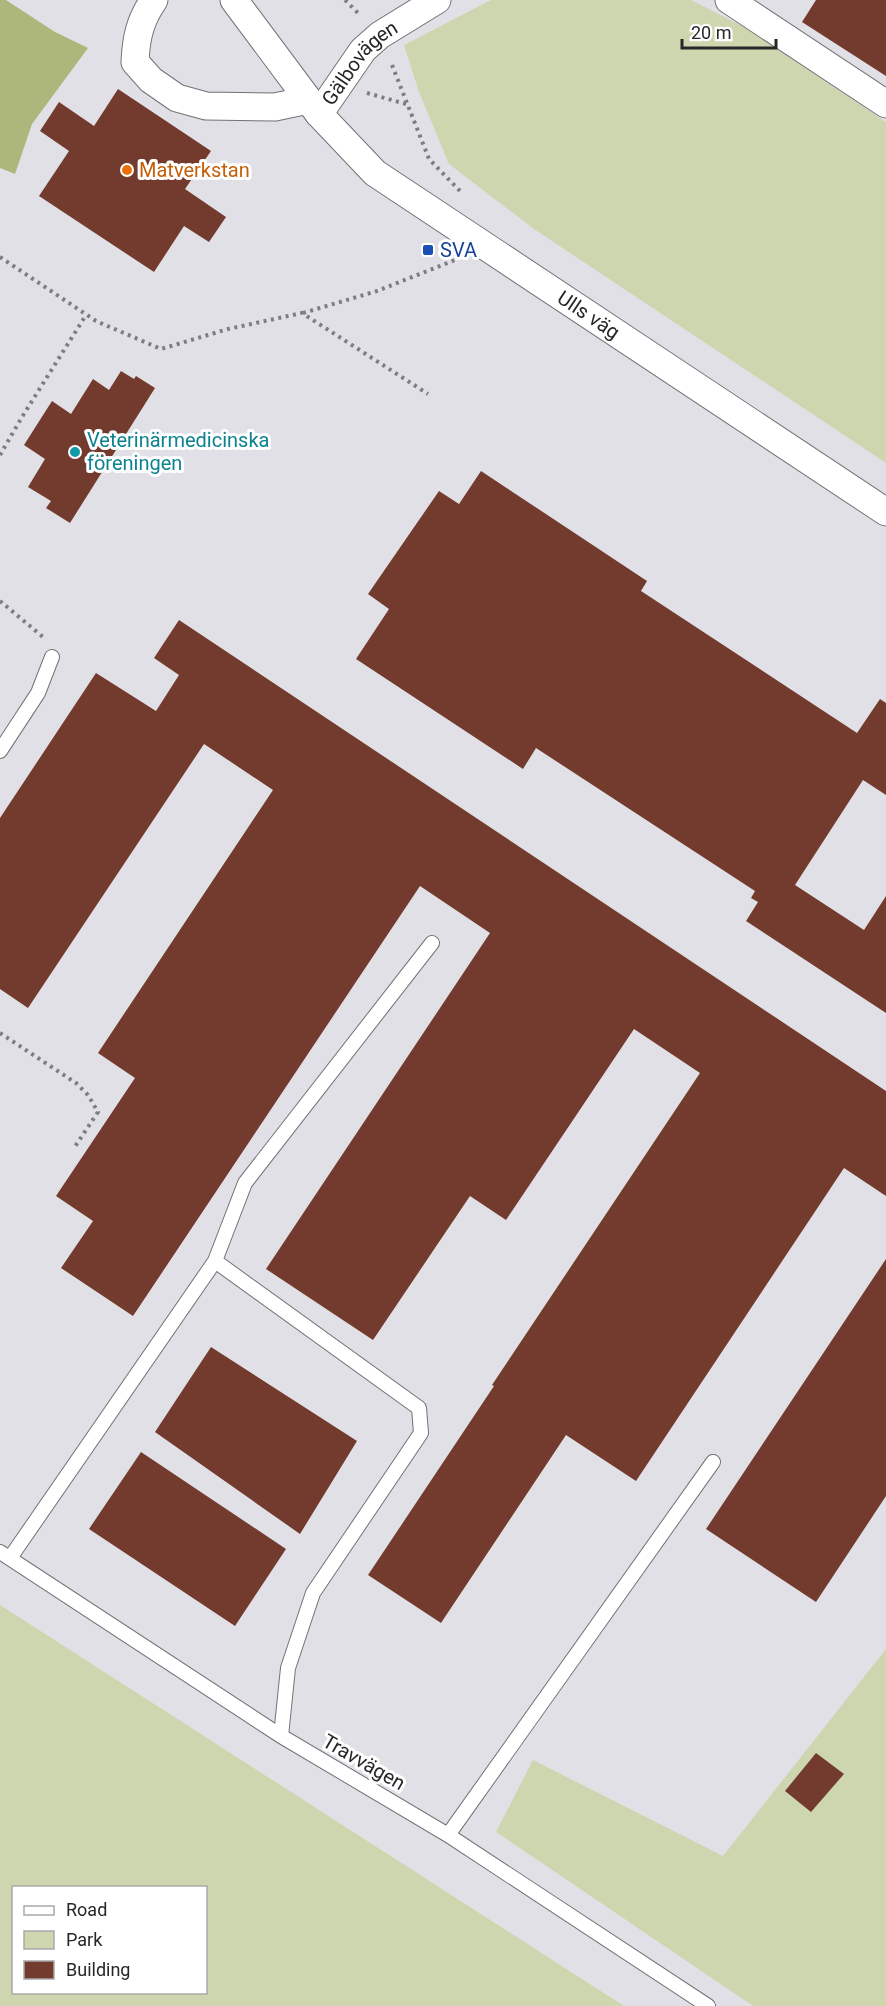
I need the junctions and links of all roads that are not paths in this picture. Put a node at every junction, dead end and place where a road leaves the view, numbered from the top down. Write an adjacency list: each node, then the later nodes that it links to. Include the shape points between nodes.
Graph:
1 (153, 0): 6 (street, via 137,34 135,62 151,80 177,98 206,106)
2 (234, 0): 6 (street, Ulls väg)
3 (436, 0): 6 (street, Gälbovägen, via 380,35)
4 (729, 0): 5 (street)
5 (886, 104)
6 (314, 107): 7 (street, Ulls väg, via 375,173)
7 (886, 512)
8 (52, 657): 9 (lane, via 38,693)
9 (0, 751)
10 (432, 943): 11 (lane, via 245,1183)
11 (215, 1261): 13 (lane); 14 (lane, via 419,1408 421,1433 313,1593 288,1668)
12 (713, 1462): 15 (lane)
13 (5, 1555): 14 (lane, Travvägen)
14 (281, 1736): 15 (lane, Travvägen)
15 (448, 1835): 16 (lane, Travvägen)
16 (708, 2006)

